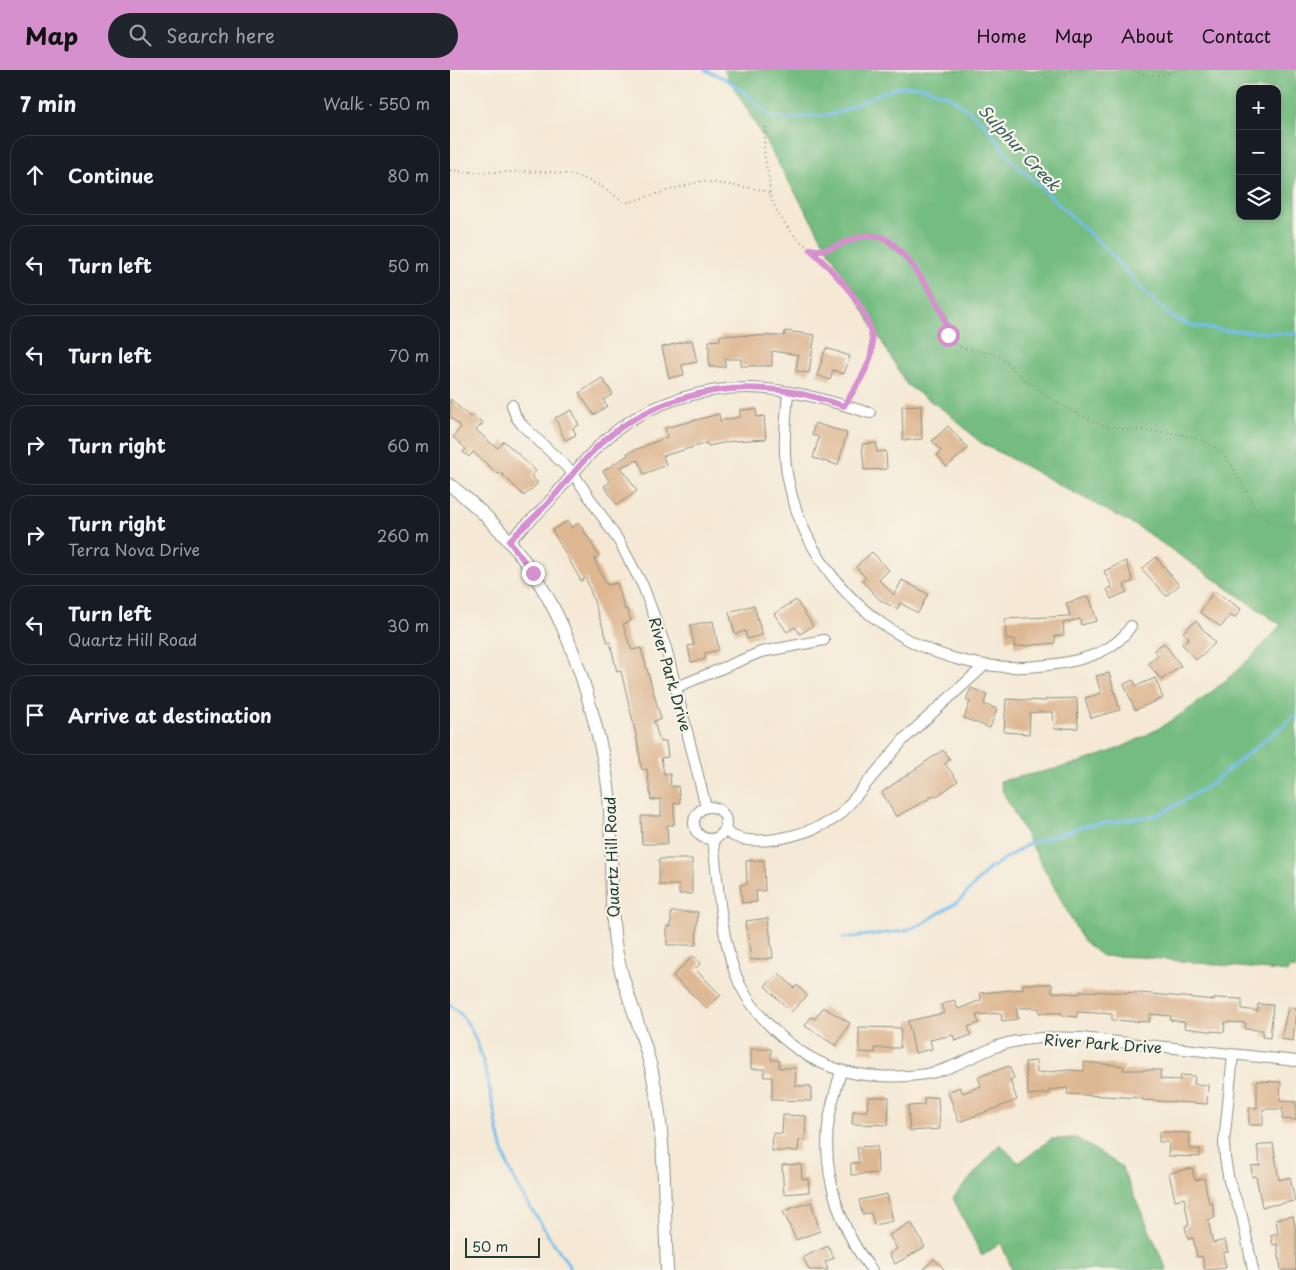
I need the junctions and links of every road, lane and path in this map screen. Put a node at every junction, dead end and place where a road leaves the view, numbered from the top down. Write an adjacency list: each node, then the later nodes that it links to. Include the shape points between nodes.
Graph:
1 (1035, 70): 2 (path, via 1053,80)
2 (1072, 70)
3 (1134, 70): 4 (path, via 1152,76)
4 (1176, 70)
5 (766, 127): 7 (path, via 763,150)
6 (450, 170): 7 (path, via 574,176 598,185 626,203 701,181)
7 (770, 194): 8 (path, via 780,217 796,238)
8 (810, 249): 11 (path, via 854,299 871,329 868,364); 15 (path, via 827,250 863,236 892,242 915,270 942,314 948,335 959,346 997,355 1050,398 1096,423 1168,431 1212,445 1230,462 1266,518 1277,525)
9 (788, 392): 11 (street); 13 (street, via 736,389 664,404 611,434); 19 (street, via 785,454 788,479 799,519 820,559 856,603 884,626 917,646 955,660)
10 (512, 405): 13 (street, River Park Drive, via 523,426)
11 (844, 406): 12 (street)
12 (870, 413)
13 (573, 473): 16 (street); 20 (street, River Park Drive, via 620,542 643,586)
14 (450, 485): 16 (street, Quartz Hill Road)
15 (1296, 528)
16 (509, 541): 27 (street, Quartz Hill Road, via 555,607 578,661 600,739 609,796 616,945 625,985 647,1050 657,1097)
17 (1131, 626): 19 (street, via 1110,646 1077,660 1031,668)
18 (824, 640): 20 (street, via 761,652)
19 (984, 666): 22 (street, via 904,739 830,823 763,840 738,839)
20 (677, 687): 21 (street, River Park Drive)
21 (706, 807): 22 (street, via 715,807 724,814); 23 (street, via 696,814 694,824 698,834)
22 (725, 830): 23 (street)
23 (713, 839): 26 (street, River Park Drive, via 725,939 736,976 769,1024 792,1044)
24 (1233, 1055): 25 (street, River Park Drive); 26 (street, River Park Drive, via 1049,1037 1004,1044 952,1066 917,1076); 29 (street, via 1225,1158)
25 (1296, 1061)
26 (841, 1070): 28 (street, via 828,1126 830,1172 848,1232)
27 (667, 1270)
28 (872, 1270)
29 (1253, 1270)

